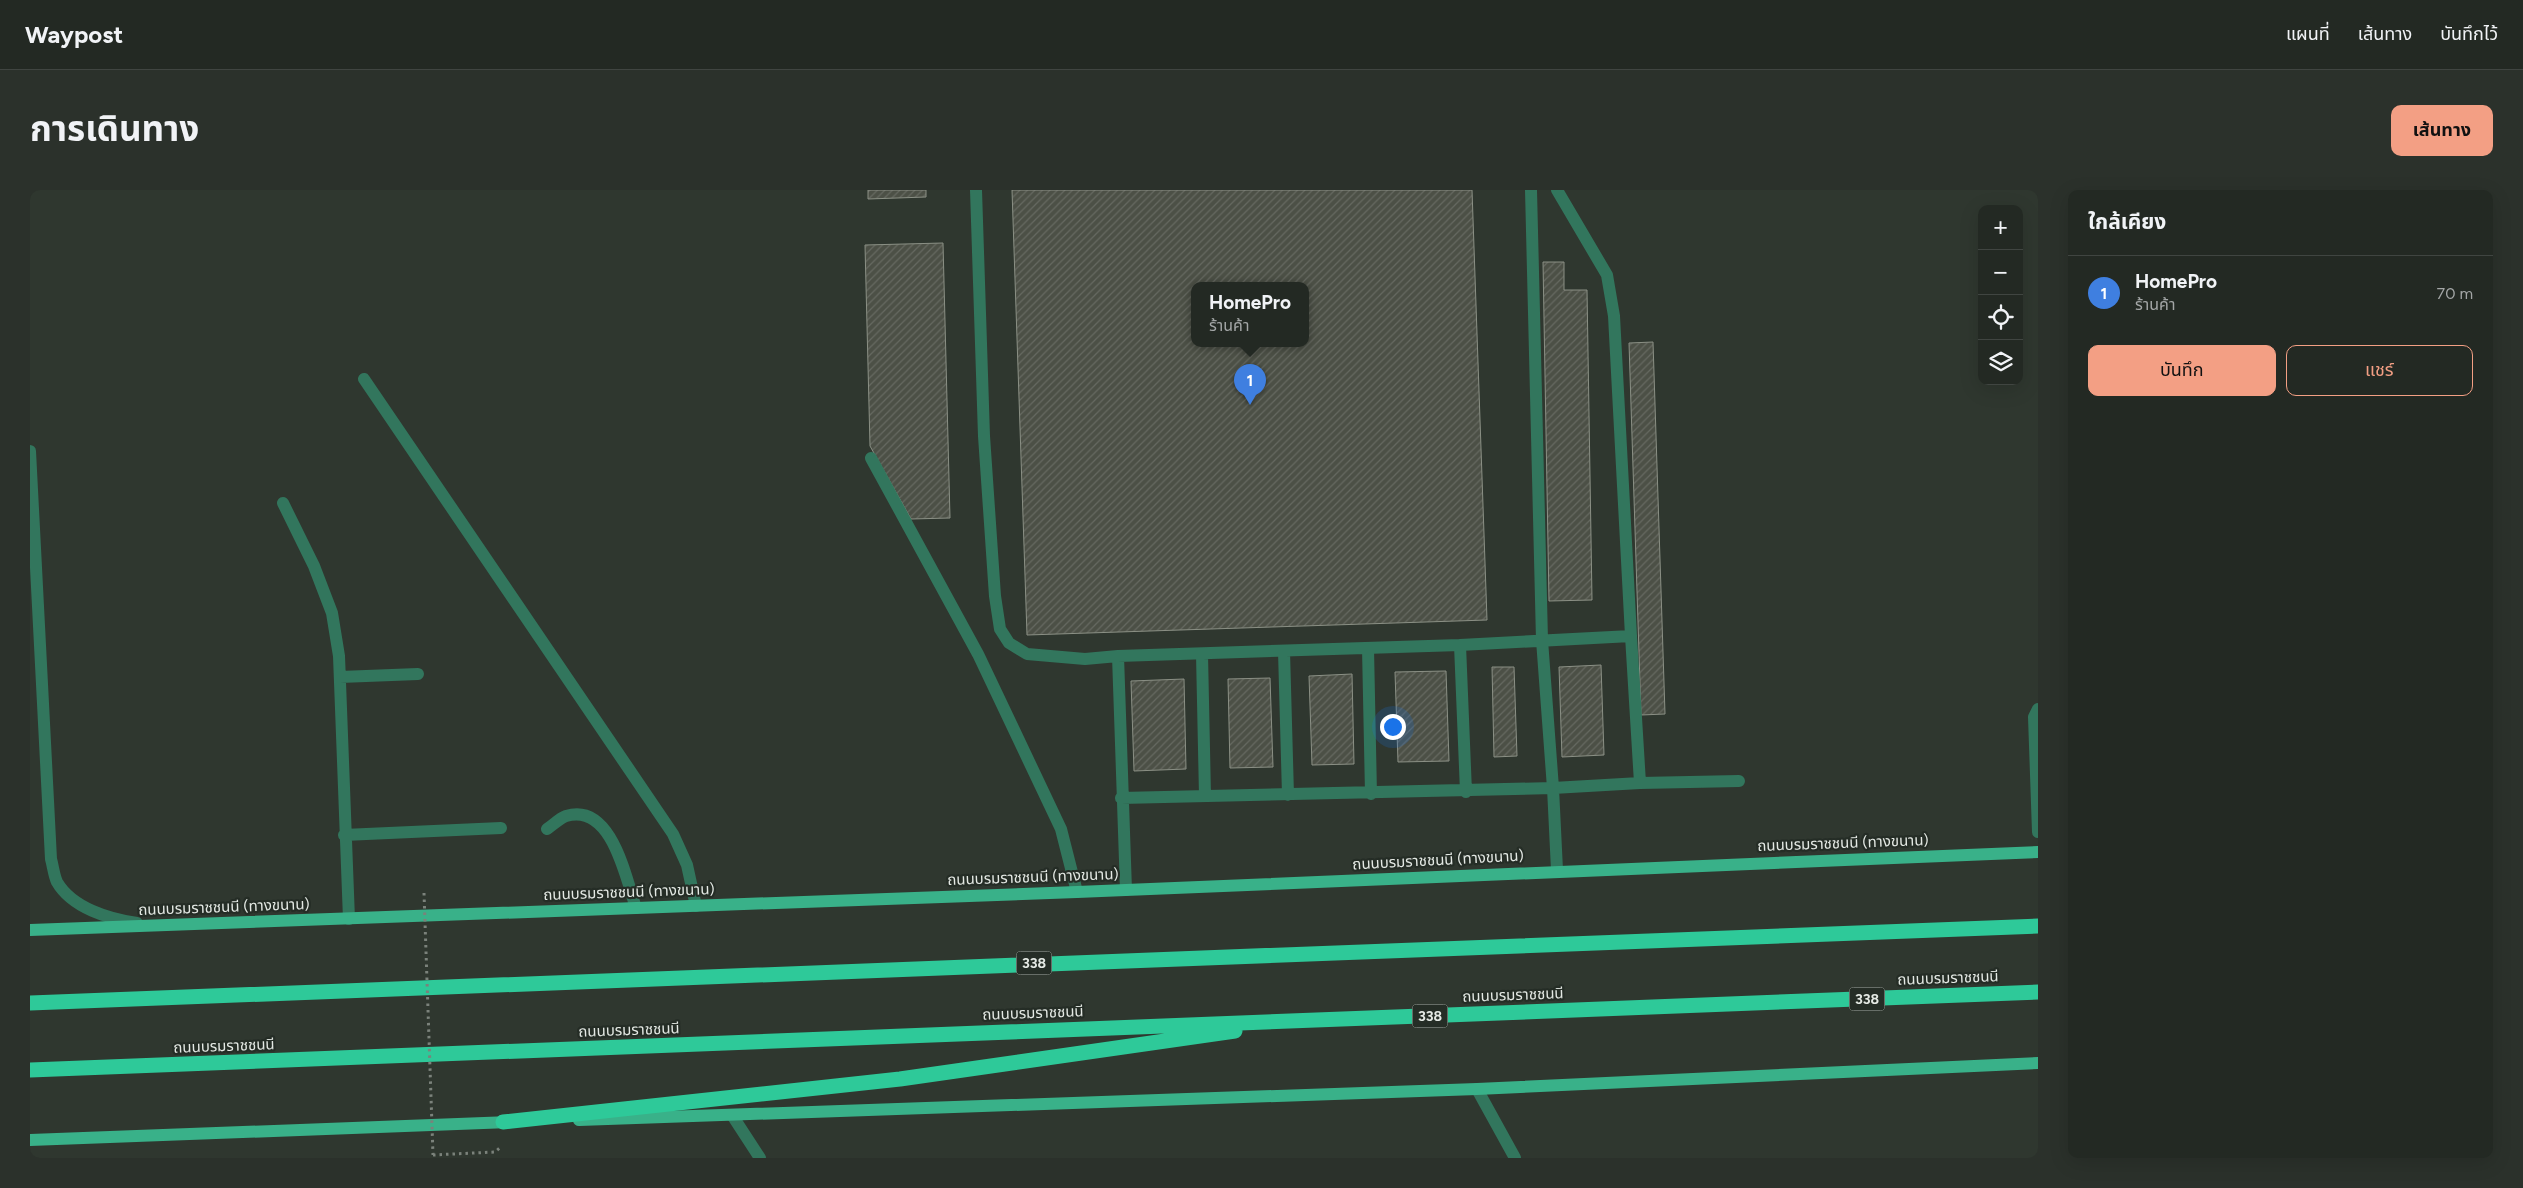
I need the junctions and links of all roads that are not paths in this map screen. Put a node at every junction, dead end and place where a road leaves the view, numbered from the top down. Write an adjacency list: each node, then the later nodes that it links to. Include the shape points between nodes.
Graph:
1 (976, 190): 14 (street, via 984,436 1000,629 1009,643 1027,654 1085,659)
2 (1531, 190): 9 (street)
3 (1557, 190): 8 (street, via 1607,275 1614,316)
4 (364, 379): 34 (street, via 673,834 687,865)
5 (30, 451): 37 (street, via 51,859 56,882 71,900 122,921)
6 (870, 458): 33 (street, via 978,654 1060,829)
7 (283, 503): 16 (street, via 314,566 332,613)
8 (1631, 636): 9 (street); 19 (street)
9 (1542, 640): 10 (street); 20 (street)
10 (1460, 645): 11 (street); 21 (street)
11 (1368, 648): 12 (street); 22 (street)
12 (1284, 651): 13 (street); 23 (street)
13 (1202, 654): 14 (street); 24 (street)
14 (1118, 656): 25 (street)
15 (418, 674): 16 (street)
16 (340, 676): 29 (street)
17 (2038, 709): 28 (street, via 2034,717)
18 (1739, 781): 19 (street)
19 (1640, 783): 20 (street)
20 (1552, 788): 21 (street); 31 (street)
21 (1466, 792): 22 (street)
22 (1371, 794): 23 (street)
23 (1288, 795): 24 (street)
24 (1205, 796): 25 (street)
25 (1122, 798): 32 (street)
26 (501, 828): 29 (street)
27 (547, 829): 35 (street, via 565,816 576,815 590,818 603,827 616,847)
28 (2038, 832)
29 (344, 835): 36 (street)
30 (2038, 852): 31 (main road, ถนนบรมราชชนนี (ทางขนาน))
31 (1557, 870): 32 (main road, ถนนบรมราชชนนี (ทางขนาน))
32 (1126, 890): 33 (main road, ถนนบรมราชชนนี (ทางขนาน))
33 (1076, 892): 34 (main road, ถนนบรมราชชนนี (ทางขนาน))
34 (696, 906): 35 (main road, ถนนบรมราชชนนี (ทางขนาน))
35 (636, 908): 36 (main road, ถนนบรมราชชนนี (ทางขนาน))
36 (349, 919): 37 (main road, ถนนบรมราชชนนี (ทางขนาน))
37 (154, 926): 39 (main road, ถนนบรมราชชนนี (ทางขนาน))
38 (2038, 926): 41 (highway, 338)
39 (30, 930)
40 (2038, 992): 42 (highway, ถนนบรมราชชนนี / 338)
41 (30, 1002)
42 (1311, 1020): 44 (highway, ถนนบรมราชชนนี / 338); 47 (highway, via 900,1078)
43 (2038, 1062): 45 (main road)
44 (30, 1070)
45 (1477, 1089): 46 (main road); 50 (street)
46 (732, 1115): 47 (main road); 49 (street)
47 (503, 1122): 48 (main road)
48 (30, 1140)
49 (760, 1158)
50 (1515, 1158)

